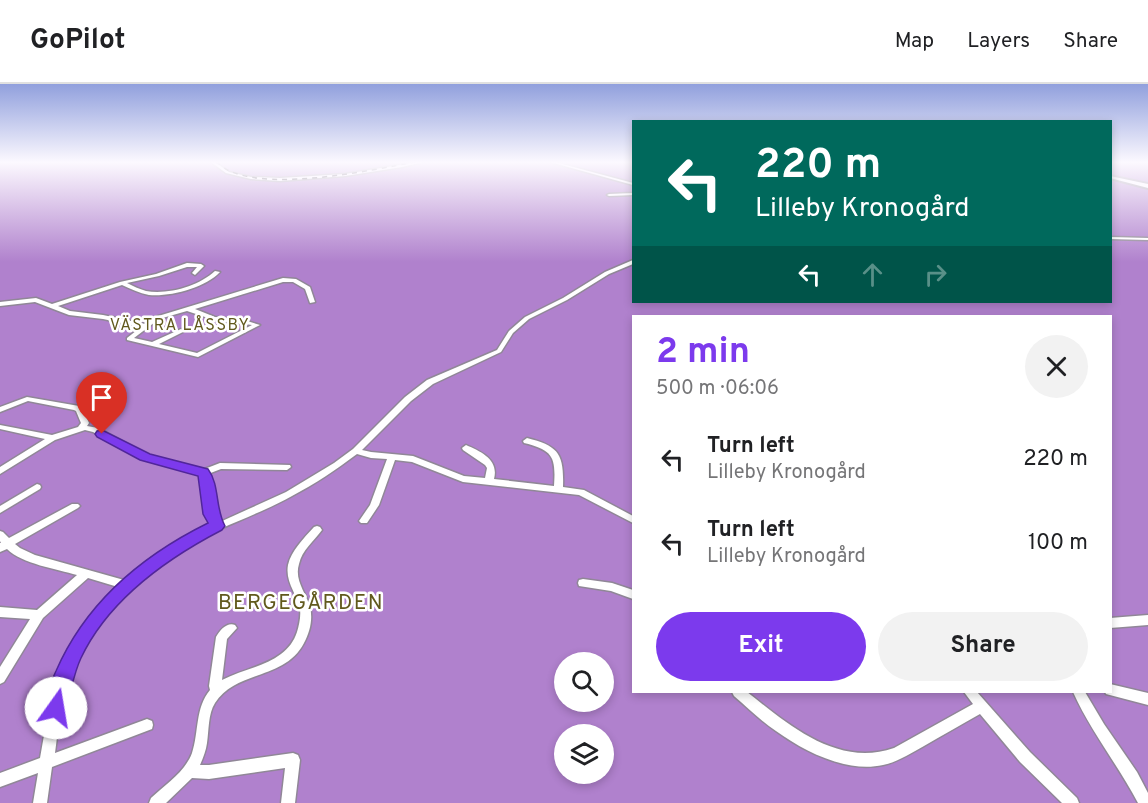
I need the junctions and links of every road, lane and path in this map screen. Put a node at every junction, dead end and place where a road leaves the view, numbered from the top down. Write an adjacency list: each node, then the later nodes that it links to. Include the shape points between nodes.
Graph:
1 (1112, 238): 2 (street)
2 (1148, 239)
3 (632, 262): 20 (street, via 527,318 511,332 499,351 430,382)
4 (217, 272): 6 (street, via 184,289 161,293 146,293)
5 (195, 273): 6 (street, via 201,266 191,264)
6 (122, 283): 9 (street)
7 (312, 302): 10 (street, via 308,288 288,279)
8 (0, 304): 9 (street, via 33,300)
9 (53, 306): 11 (street, via 76,315)
10 (187, 309): 11 (street, via 163,315); 13 (street, via 257,325 198,355)
11 (145, 327): 13 (street, via 129,339)
12 (181, 332): 13 (street)
13 (154, 344)
14 (0, 410): 16 (street, via 27,399 76,408 85,423)
15 (0, 428): 17 (street)
16 (82, 428): 17 (street); 24 (street, via 95,430 145,457)
17 (52, 438): 23 (street)
18 (527, 441): 27 (street, via 556,456 560,463)
19 (466, 448): 25 (street, via 489,464)
20 (356, 451): 21 (street); 32 (street, via 289,494)
21 (392, 457): 25 (street, via 413,459 462,479); 31 (street)
22 (287, 467): 24 (street, via 220,466)
23 (0, 471)
24 (203, 473): 32 (street)
25 (489, 482): 27 (street)
26 (36, 488): 29 (street)
27 (558, 489): 30 (street, via 588,494)
28 (75, 506): 35 (street)
29 (0, 510)
30 (632, 519)
31 (364, 521)
32 (217, 526): 38 (street, via 159,558)
33 (317, 530): 47 (street, via 291,565 306,606 300,640 284,661 238,678)
34 (0, 535): 35 (street)
35 (4, 546): 36 (street)
36 (87, 573): 38 (street); 41 (street)
37 (583, 583): 39 (street)
38 (126, 585): 54 (street, via 84,634 66,668 57,696)
39 (632, 595)
40 (0, 612): 41 (street)
41 (39, 615): 45 (street)
42 (1148, 621): 43 (street)
43 (1112, 623)
44 (231, 628): 47 (street, via 222,637)
45 (0, 678)
46 (1112, 690): 51 (street)
47 (216, 691): 55 (street, via 205,711 197,757)
48 (739, 693): 52 (street, via 805,742 848,757 875,761 897,754)
49 (971, 693): 52 (street)
50 (1080, 693): 57 (street)
51 (1148, 699)
52 (982, 706): 61 (street, via 1025,757)
53 (147, 725): 54 (street)
54 (47, 762): 56 (street); 58 (street)
55 (190, 771): 59 (street); 60 (street, via 209,772 293,760)
56 (0, 780)
57 (1145, 798)
58 (40, 803)
59 (156, 803)
60 (288, 803)
61 (1072, 803)

